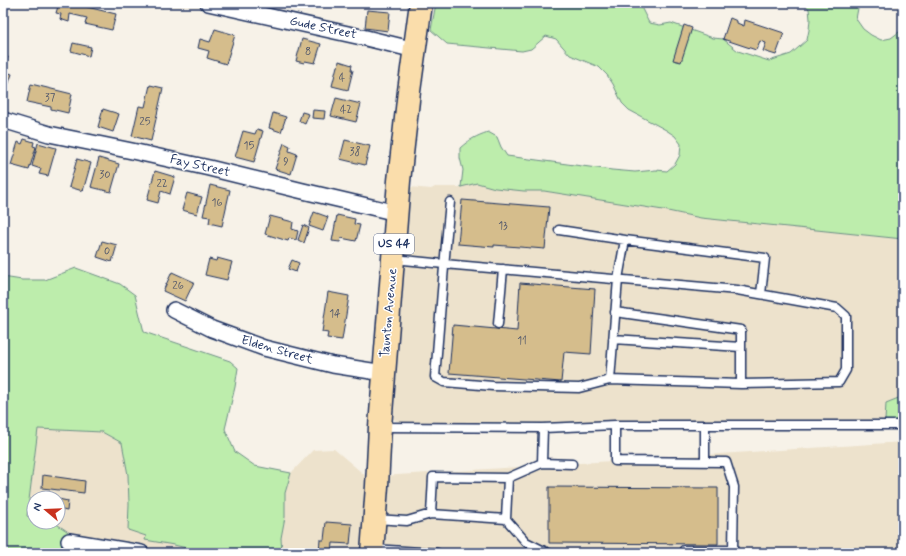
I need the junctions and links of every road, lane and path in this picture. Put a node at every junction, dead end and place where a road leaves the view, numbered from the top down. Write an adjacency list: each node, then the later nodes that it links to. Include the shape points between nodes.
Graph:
1 (208, 3): 3 (street, Gude Street)
2 (421, 3): 3 (highway, Taunton Avenue / US 44)
3 (415, 50): 6 (highway, Taunton Avenue / US 44)
4 (3, 120): 6 (street, Fay Street, via 49,134 209,168)
5 (450, 202): 10 (lane)
6 (397, 213): 9 (highway, Taunton Avenue / US 44)
7 (559, 230): 8 (lane)
8 (625, 240): 12 (lane); 13 (lane, via 765,258)
9 (393, 259): 10 (lane); 19 (highway, Taunton Avenue / US 44)
10 (444, 264): 11 (lane); 20 (lane, via 435,377 444,382 493,386 579,388)
11 (503, 269): 12 (lane); 16 (lane)
12 (618, 279): 13 (lane); 15 (lane)
13 (761, 294): 21 (lane, via 837,308 846,316 846,370 839,382)
14 (174, 310): 19 (street, Elden Street, via 212,329 264,348 333,365)
15 (615, 312): 17 (lane); 18 (lane, via 741,330)
16 (498, 324)
17 (613, 339): 18 (lane); 20 (lane)
18 (741, 347): 21 (lane)
19 (384, 373): 25 (highway, Taunton Avenue / US 44)
20 (610, 380): 21 (lane)
21 (741, 384)
22 (615, 425): 23 (lane); 26 (lane); 27 (lane, via 615,461)
23 (705, 425): 24 (lane); 27 (lane)
24 (903, 425)
25 (380, 427): 26 (lane); 32 (highway, Taunton Avenue / US 44)
26 (543, 428): 28 (lane)
27 (705, 462): 39 (lane, via 726,462 734,487 733,550 684,550)
28 (542, 463): 29 (lane); 30 (lane)
29 (572, 464)
30 (508, 478): 31 (lane, via 433,477); 33 (lane)
31 (431, 514): 32 (lane, via 407,521); 33 (lane)
32 (374, 519): 35 (highway, Taunton Avenue / US 44)
33 (506, 519): 38 (lane, via 526,542)
34 (69, 541): 36 (street)
35 (372, 551): 37 (lane)
36 (141, 553)
37 (437, 553)
38 (548, 553)
39 (684, 553)

